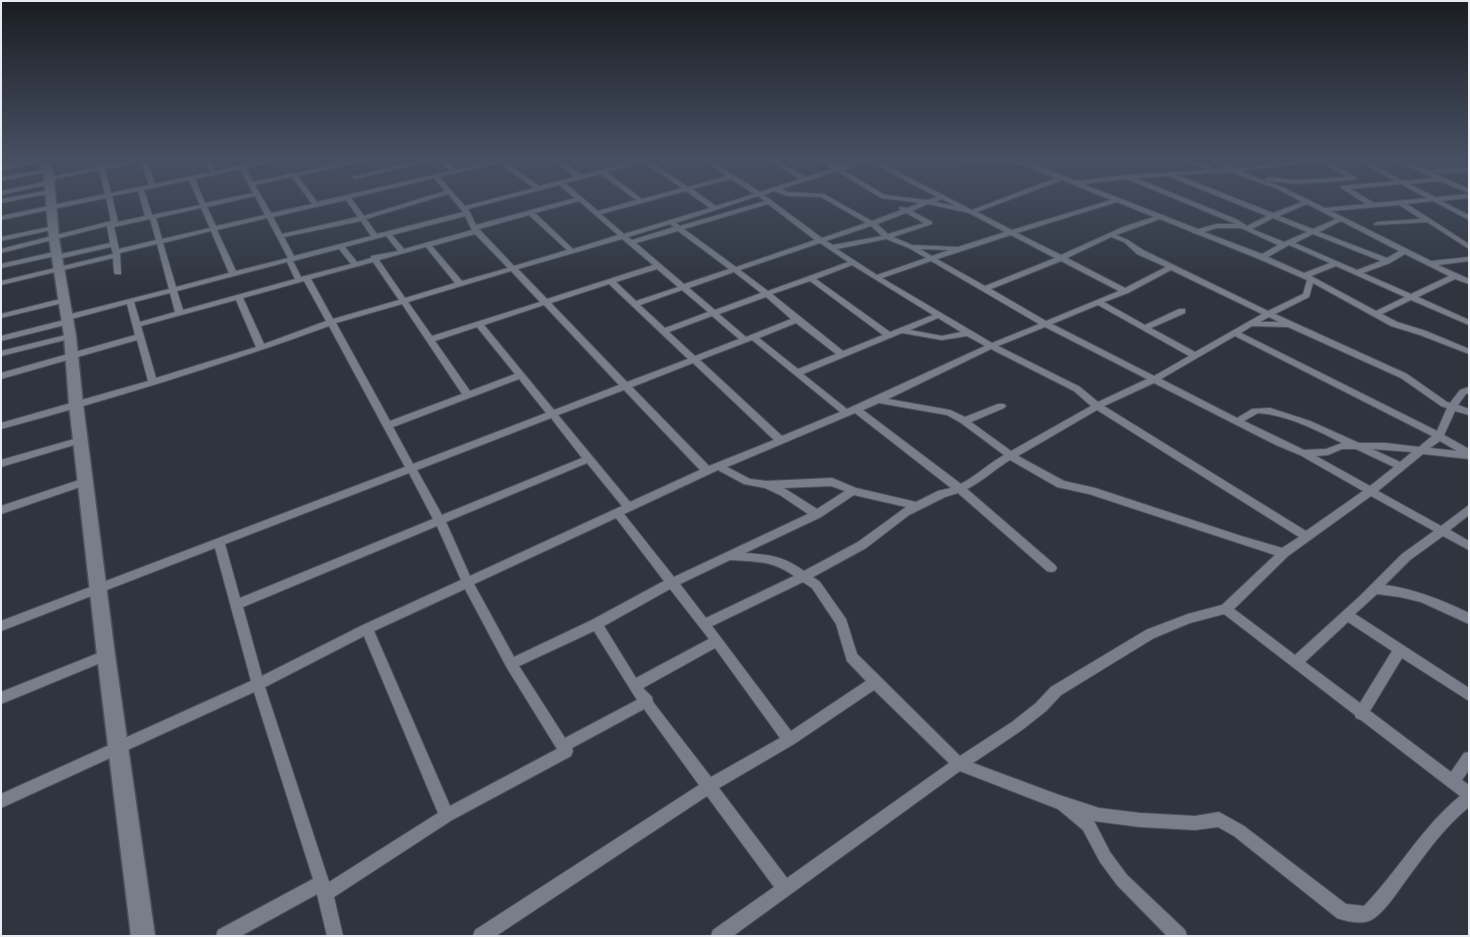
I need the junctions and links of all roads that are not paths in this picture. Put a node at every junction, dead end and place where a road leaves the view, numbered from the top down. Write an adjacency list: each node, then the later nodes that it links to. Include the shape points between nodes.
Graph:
1 (63, 205): 33 (street)
2 (111, 205): 53 (street)
3 (146, 205): 46 (street)
4 (214, 205): 34 (street)
5 (263, 205): 42 (street)
6 (316, 205): 42 (street)
7 (352, 205): 47 (street)
8 (407, 205): 47 (street)
9 (460, 205): 38 (street)
10 (486, 205): 38 (street)
11 (560, 205): 40 (street)
12 (587, 205): 41 (street)
13 (627, 205): 41 (street)
14 (710, 205): 35 (street)
15 (725, 205): 35 (street)
16 (760, 205): 57 (street)
17 (773, 205): 70 (street)
18 (839, 205): 52 (street)
19 (897, 205): 36 (street)
20 (920, 205): 36 (street)
21 (939, 205): 39 (street)
22 (957, 205): 39 (street)
23 (991, 205): 39 (street)
24 (1101, 205): 63 (street)
25 (1128, 205): 44 (street)
26 (1195, 205): 55 (street, via 1236,221)
27 (1246, 205): 43 (street)
28 (1301, 205): 43 (street)
29 (1312, 205): 37 (street)
30 (1365, 205): 37 (street)
31 (1403, 205): 50 (street)
32 (1444, 205): 48 (street)
33 (52, 207): 45 (street); 61 (main road)
34 (205, 207): 46 (street); 58 (street)
35 (715, 208): 51 (street)
36 (906, 210): 52 (street); 68 (street, via 930,223)
37 (1321, 210): 49 (street)
38 (466, 211): 56 (street); 62 (street)
39 (972, 212): 63 (street)
40 (531, 213): 56 (street); 83 (street)
41 (597, 213): 67 (street)
42 (270, 216): 58 (street); 65 (street)
43 (1275, 216): 55 (street); 59 (street)
44 (1159, 217): 60 (street); 64 (street)
45 (1, 218)
46 (150, 218): 53 (street); 71 (street)
47 (363, 218): 65 (street); 66 (street)
48 (1469, 218)
49 (1342, 219): 59 (street); 84 (street)
50 (1428, 220): 54 (street); 78 (street)
51 (671, 222): 57 (street); 67 (street)
52 (872, 223): 68 (street); 70 (street)
53 (113, 224): 61 (street); 73 (street)
54 (1378, 224)
55 (1244, 228): 60 (street, via 1217,226); 75 (street)
56 (476, 229): 74 (street); 102 (street)
57 (679, 229): 72 (street); 103 (street)
58 (215, 230): 71 (street); 106 (street)
59 (1315, 231): 75 (street); 93 (street)
60 (1196, 232): 87 (street)
61 (54, 233): 69 (street); 81 (street); 86 (main road)
62 (387, 233): 66 (street); 82 (street)
63 (1012, 233): 80 (street); 89 (street)
64 (1111, 235): 89 (street); 100 (street)
65 (281, 236): 90 (street)
66 (375, 236): 76 (street)
67 (623, 236): 72 (street); 83 (street)
68 (887, 237): 77 (street); 79 (street)
69 (5, 238): 81 (street)
70 (820, 240): 79 (street); 103 (street)
71 (160, 242): 85 (street); 118 (street)
72 (631, 242): 99 (street)
73 (113, 244): 85 (street); 86 (street)
74 (427, 244): 82 (street); 115 (street)
75 (1287, 244): 87 (street); 95 (street)
76 (340, 246): 90 (street); 97 (street)
77 (911, 247): 80 (street); 91 (street)
78 (1469, 247)
79 (830, 248): 94 (street)
80 (962, 248): 91 (street)
81 (4, 251)
82 (402, 251): 88 (street)
83 (572, 251): 102 (street)
84 (1404, 251): 93 (street); 96 (street)
85 (116, 254): 101 (street); 104 (street)
86 (58, 255): 98 (street); 101 (main road)
87 (1262, 257): 109 (street)
88 (374, 258): 97 (street); 125 (street)
89 (1061, 258): 117 (street); 119 (street)
90 (290, 259): 106 (street); 110 (street)
91 (932, 259): 108 (street); 117 (street)
92 (1469, 259): 96 (street)
93 (1386, 261): 105 (street)
94 (852, 263): 108 (street); 111 (street)
95 (1337, 263): 105 (street); 109 (street)
96 (1432, 263): 107 (street)
97 (355, 264): 110 (street)
98 (1, 266)
99 (658, 266): 112 (street); 116 (street)
100 (1172, 267): 119 (street); 132 (street)
101 (60, 269): 114 (street); 123 (main road)
102 (513, 269): 115 (street); 127 (street)
103 (734, 270): 116 (street); 120 (street)
104 (118, 272)
105 (1357, 273): 122 (street)
106 (234, 275): 118 (street)
107 (1455, 276): 113 (street); 122 (street)
108 (876, 278): 135 (street)
109 (1308, 278): 132 (street, via 1308,294); 133 (street)
110 (303, 279): 121 (street); 138 (street)
111 (812, 279): 120 (street); 152 (street)
112 (610, 282): 127 (street); 128 (street)
113 (1469, 282)
114 (1, 283)
115 (460, 284): 125 (street)
116 (683, 287): 128 (street); 131 (street)
117 (985, 288): 139 (street)
118 (172, 290): 124 (street); 130 (street)
119 (1126, 291): 126 (street)
120 (766, 293): 131 (street); 137 (street)
121 (239, 298): 130 (street); 157 (street)
122 (1412, 298): 133 (street); 140 (street)
123 (64, 300): 134 (street); 136 (main road)
124 (130, 301): 136 (street); 143 (street)
125 (405, 301): 138 (street); 155 (street)
126 (1098, 302): 139 (street); 145 (street)
127 (545, 303): 141 (street); 169 (street)
128 (634, 304): 146 (street)
129 (1182, 311): 145 (street)
130 (180, 314): 143 (street)
131 (714, 314): 146 (street); 154 (street)
132 (1269, 314): 142 (street); 144 (street)
133 (1375, 315): 158 (street)
134 (1, 316)
135 (937, 316): 147 (street); 148 (street)
136 (66, 320): 150 (main road); 153 (street)
137 (797, 320): 154 (street); 160 (street)
138 (332, 322): 157 (street); 182 (street)
139 (1044, 323): 156 (street); 167 (street)
140 (1469, 323)
141 (479, 324): 155 (street); 165 (street)
142 (1250, 324): 144 (street); 149 (street)
143 (137, 325): 151 (street)
144 (1292, 325): 176 (street, via 1404,376 1439,401)
145 (1145, 328): 162 (street)
146 (664, 331): 163 (street)
147 (902, 331): 148 (street, via 942,338); 152 (street)
148 (968, 333): 156 (street)
149 (1235, 333): 162 (street); 184 (street)
150 (70, 336): 159 (street); 161 (main road)
151 (140, 336): 161 (street); 168 (street)
152 (890, 336): 160 (street)
153 (1, 339)
154 (749, 339): 163 (street); 164 (street)
155 (429, 340): 171 (street)
156 (991, 346): 172 (street); 175 (street, via 1077,389)
157 (261, 348): 168 (street)
158 (1469, 352)
159 (1, 354)
160 (842, 355): 164 (street)
161 (70, 356): 166 (street); 173 (main road)
162 (1195, 356): 167 (street)
163 (694, 360): 169 (street); 186 (street)
164 (797, 373): 177 (street)
165 (520, 375): 171 (street); 179 (street)
166 (1, 376)
167 (1155, 379): 175 (street); 181 (street)
168 (153, 382): 173 (street)
169 (624, 387): 179 (street); 197 (street)
170 (1469, 390): 176 (street)
171 (467, 394): 182 (street)
172 (878, 400): 177 (street); 180 (street, via 950,413)
173 (76, 404): 183 (street); 185 (main road)
174 (1001, 406): 180 (street)
175 (1097, 406): 191 (street); 210 (street)
176 (1453, 406): 178 (street); 184 (street)
177 (850, 410): 186 (street); 200 (street)
178 (1469, 412)
179 (551, 414): 192 (street); 195 (street)
180 (964, 421): 191 (street)
181 (1238, 421): 187 (street, via 1252,411 1271,410); 189 (street)
182 (388, 425): 195 (street)
183 (1, 426)
184 (1439, 436): 188 (street); 190 (street)
185 (81, 440): 193 (street); 198 (main road)
186 (780, 440): 194 (street)
187 (1354, 445): 188 (street); 189 (street, via 1340,446 1328,452); 196 (street)
188 (1422, 451): 190 (street); 196 (street)
189 (1303, 453): 202 (street)
190 (1469, 455)
191 (1011, 456): 200 (street); 213 (street, via 1061,484 1091,490)
192 (588, 459): 206 (street); 208 (street)
193 (1, 464)
194 (718, 466): 197 (street); 199 (street, via 748,482)
195 (411, 468): 208 (street); 211 (street)
196 (1401, 468): 202 (street)
197 (707, 471): 206 (street)
198 (85, 482): 205 (street); 219 (main road)
199 (767, 485): 201 (street, via 832,482); 207 (street)
200 (960, 489): 203 (street); 215 (street)
201 (853, 491): 203 (street); 207 (street)
202 (1371, 491): 209 (street); 210 (street)
203 (916, 506): 216 (street, via 862,545)
204 (1469, 509): 209 (street)
205 (1, 510)
206 (623, 510): 217 (street); 218 (street)
207 (817, 514): 214 (street)
208 (440, 521): 218 (street); 221 (street)
209 (1442, 531): 212 (street); 220 (street, via 1406,557)
210 (1307, 537): 213 (street)
211 (219, 542): 219 (street); 221 (street)
212 (1469, 546)
213 (1284, 553): 222 (street)
214 (730, 556): 216 (street, via 770,559); 217 (street)
215 (1051, 568)
216 (805, 576): 226 (street); 234 (street, via 829,602 842,623 851,657)
217 (673, 582): 225 (street); 226 (street)
218 (468, 584): 228 (street); 233 (street)
219 (98, 589): 227 (street); 231 (main road)
220 (1374, 589): 223 (street); 224 (street, via 1414,594)
221 (236, 605): 235 (street)
222 (1226, 608): 232 (street); 245 (street, via 1150,634 1056,691 1017,726)
223 (1347, 615): 230 (street); 232 (street)
224 (1469, 619)
225 (596, 624): 233 (street); 236 (street)
226 (704, 624): 229 (street)
227 (1, 626)
228 (368, 629): 235 (street); 251 (street)
229 (717, 641): 236 (street); 241 (street)
230 (1400, 650): 237 (street); 240 (street)
231 (106, 655): 238 (street); 243 (main road)
232 (1296, 662): 240 (street)
233 (511, 664): 242 (street)
234 (874, 682): 241 (street); 245 (street)
235 (258, 684): 243 (street); 252 (street)
236 (634, 686): 239 (street)
237 (1469, 696)
238 (1, 698)
239 (647, 701): 242 (street); 247 (street)
240 (1361, 714): 246 (street)
241 (789, 740): 247 (street)
242 (564, 746): 251 (street, via 566,751)
243 (118, 748): 249 (street); 254 (main road)
244 (1469, 758): 246 (street)
245 (959, 764): 250 (street); 253 (street)
246 (1453, 782): 248 (street)
247 (709, 786): 253 (street); 257 (street)
248 (1469, 796): 250 (street, via 1424,843 1367,914 1343,912 1219,819 1195,823 1140,820 1098,815)
249 (1, 801)
250 (1059, 802): 259 (street, via 1088,825 1122,880)
251 (446, 816): 252 (street)
252 (323, 888): 255 (street); 256 (street)
253 (784, 889): 258 (street)
254 (143, 936)
255 (224, 936)
256 (335, 936)
257 (481, 936)
258 (719, 936)
259 (1179, 936)

